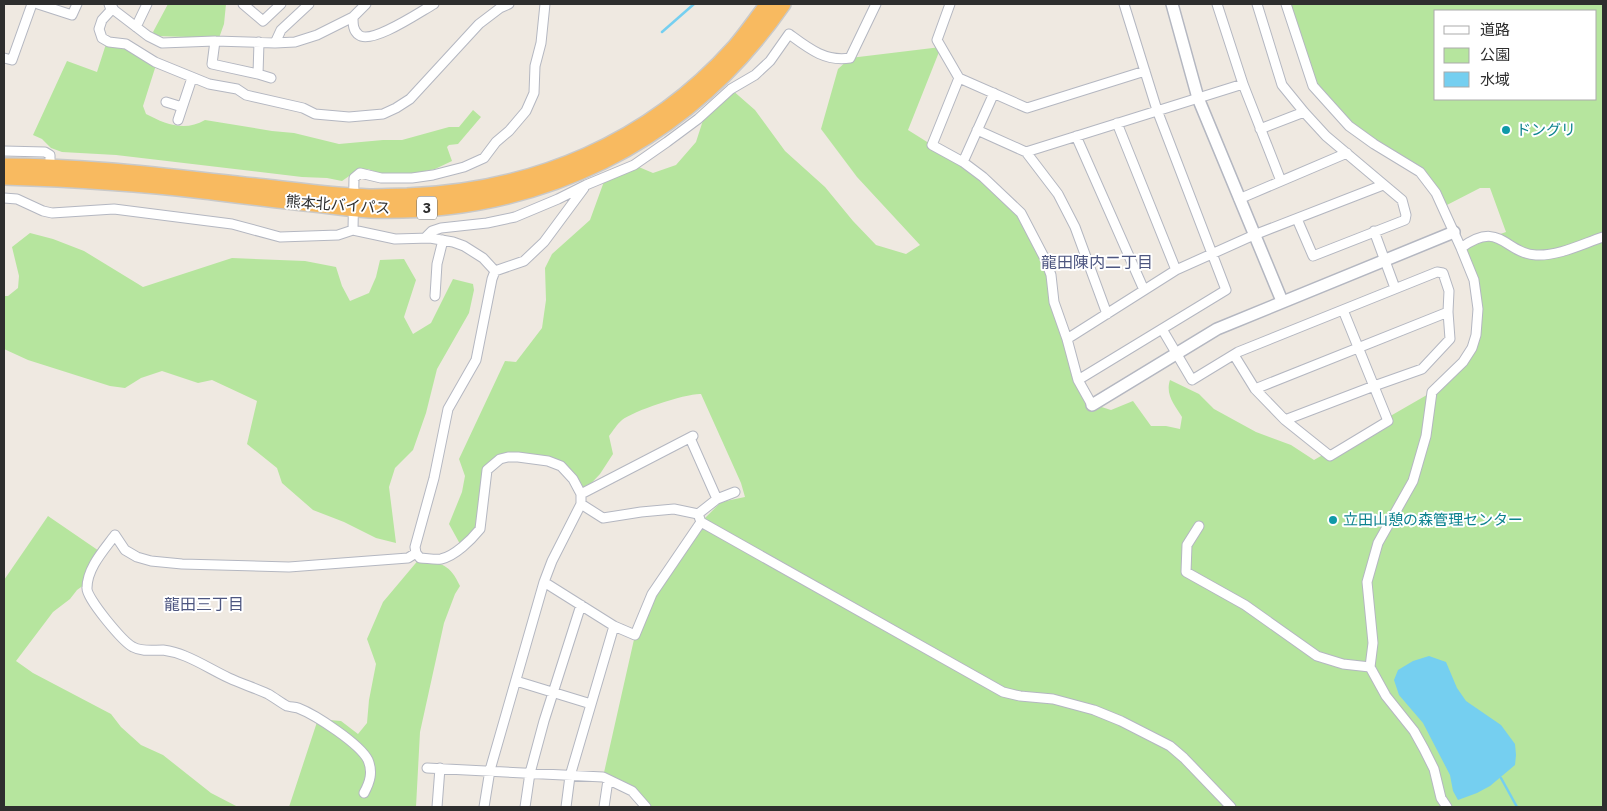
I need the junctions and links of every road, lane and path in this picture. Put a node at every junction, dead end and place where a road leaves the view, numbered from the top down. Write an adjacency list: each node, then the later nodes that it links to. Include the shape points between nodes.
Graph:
1 (32, 4): 27 (street, via 12,60)
2 (38, 4): 3 (street, via 72,15)
3 (77, 4)
4 (146, 4): 23 (street)
5 (243, 4): 6 (street, via 263,21)
6 (281, 4)
7 (309, 4): 26 (street, via 281,30)
8 (366, 4): 22 (street)
9 (434, 4): 22 (street, via 381,34 365,38 354,28)
10 (509, 4): 30 (street, via 479,24 410,99 383,114 349,117 315,114 304,108)
11 (545, 4): 57 (street, via 530,102 526,111 484,158 464,167 412,178 381,178 360,173 354,178)
12 (768, 4): 57 (highway, 熊本北バイパス / 3, via 735,46 678,101 640,128 580,160 480,189 370,197)
13 (783, 4): 57 (highway, 熊本北バイパス / 3, via 764,31 720,80 661,128 601,162 564,179 492,199 448,207 370,210)
14 (876, 4): 53 (street, via 850,58 817,54 789,34 755,75 731,89 668,142 634,165)
15 (950, 4): 32 (street, via 937,40)
16 (1124, 4): 28 (street)
17 (1172, 4): 35 (street)
18 (1217, 4): 33 (street)
19 (1257, 4): 39 (street, via 1282,85)
20 (1286, 4): 61 (street, via 1313,86 1349,126 1420,172 1436,193)
21 (111, 6): 23 (street); 30 (street, via 99,29 102,38 126,44 155,62)
22 (353, 17): 26 (street, via 317,35 295,42)
23 (136, 27): 24 (street, via 162,43)
24 (215, 41): 25 (street); 29 (street, via 212,64)
25 (259, 42): 26 (street); 29 (street)
26 (275, 43)
27 (4, 58)
28 (1145, 71): 34 (street, via 1028,108); 38 (street)
29 (258, 74): 31 (street)
30 (192, 78): 37 (street)
31 (271, 78)
32 (959, 78): 34 (street); 48 (street, via 932,145)
33 (1243, 84): 35 (street); 42 (street)
34 (994, 94): 43 (street)
35 (1198, 98): 38 (street); 56 (street)
36 (166, 102): 37 (street)
37 (182, 107): 40 (street)
38 (1157, 110): 41 (street); 67 (street)
39 (1304, 112): 42 (street); 47 (street)
40 (178, 120)
41 (1117, 123): 44 (street); 69 (street)
42 (1260, 129): 52 (street)
43 (977, 130): 46 (street); 48 (street)
44 (1076, 136): 46 (street); 72 (street)
45 (4, 151): 50 (street, via 45,152 50,155)
46 (1026, 152): 77 (street, via 1070,215)
47 (1347, 153): 52 (street); 54 (street)
48 (963, 162): 79 (street, via 984,177 1021,213 1051,275 1054,302)
49 (4, 166): 50 (highway, 熊本北バイパス / 3)
50 (50, 167): 57 (highway, 熊本北バイパス / 3, via 100,170)
51 (4, 177): 57 (highway, 熊本北バイパス / 3)
52 (1281, 181): 56 (street)
53 (586, 185): 64 (street, via 515,217 441,228); 70 (street, via 544,242 524,260)
54 (1383, 185): 58 (street); 60 (street, via 1402,200 1406,215 1405,220)
55 (4, 198): 59 (street, via 16,199 52,213 114,209 232,224 280,236 338,235)
56 (1239, 199): 62 (street)
57 (353, 202): 59 (street)
58 (1297, 219): 60 (street, via 1313,256); 62 (street)
59 (353, 230): 64 (street, via 395,239)
60 (1374, 231): 68 (street)
61 (1454, 232): 66 (street); 68 (street)
62 (1254, 235): 67 (street); 74 (street)
63 (1603, 237): 66 (street, via 1552,255 1533,254 1493,236 1472,240)
64 (425, 238): 65 (street)
65 (443, 240): 70 (street, via 475,252); 73 (street, via 437,264)
66 (1462, 248): 98 (street, via 1474,280 1478,309 1476,335 1463,362 1432,392 1426,436 1413,481 1378,543 1367,582 1373,643)
67 (1213, 254): 69 (street); 78 (street, via 1226,290)
68 (1384, 260): 71 (street); 74 (street)
69 (1176, 270): 72 (street)
70 (495, 271): 94 (street, via 476,360 448,409)
71 (1395, 288): 75 (street); 76 (street, via 1437,272 1443,273 1449,291)
72 (1144, 290): 77 (street)
73 (435, 296)
74 (1282, 301): 81 (street, via 1217,329)
75 (1343, 310): 80 (street); 82 (street)
76 (1448, 312): 80 (street); 84 (street, via 1450,339 1422,369)
77 (1107, 314): 79 (street)
78 (1162, 329): 81 (street); 83 (street)
79 (1067, 339): 83 (street)
80 (1359, 348): 84 (street); 85 (street)
81 (1176, 354): 82 (street, via 1192,380); 86 (street)
82 (1234, 355): 85 (street)
83 (1078, 380): 86 (street)
84 (1374, 386): 87 (street); 87 (street, via 1388,421 1330,456)
85 (1255, 389): 87 (street)
86 (1092, 404)
87 (1285, 420)
88 (735, 492): 90 (street)
89 (581, 494): 90 (street, via 692,437); 91 (street); 94 (street, via 561,466 518,457 500,459 487,470 480,530 474,537 442,559 420,558)
90 (717, 498): 92 (street)
91 (581, 504): 92 (street, via 603,518 674,509); 95 (street)
92 (699, 518): 97 (street, via 652,594 635,635); 115 (street, via 1003,692 1053,699 1094,710 1170,746)
93 (1198, 526): 98 (street, via 1187,545 1186,572 1245,604 1317,656 1343,664)
94 (416, 553): 108 (street, via 408,558 289,567 182,564 137,557 125,550 115,535 92,566 86,588 88,596 134,648 166,650 185,656 331,727 367,758 371,774)
95 (544, 582): 96 (street); 99 (street)
96 (581, 605): 97 (street); 100 (street)
97 (614, 626): 101 (street)
98 (1370, 667): 116 (street, via 1386,696 1424,749)
99 (516, 682): 100 (street); 104 (street)
100 (554, 693): 101 (street); 105 (street)
101 (591, 704): 106 (street)
102 (428, 768): 103 (street)
103 (440, 768): 104 (street); 109 (street)
104 (490, 770): 105 (street); 110 (street)
105 (530, 773): 106 (street); 111 (street)
106 (570, 776): 107 (street); 112 (street)
107 (608, 780): 113 (street); 114 (street, via 632,791)
108 (364, 792)
109 (437, 807)
110 (484, 807)
111 (525, 807)
112 (566, 807)
113 (604, 807)
114 (646, 807)
115 (1230, 807)
116 (1447, 807)

